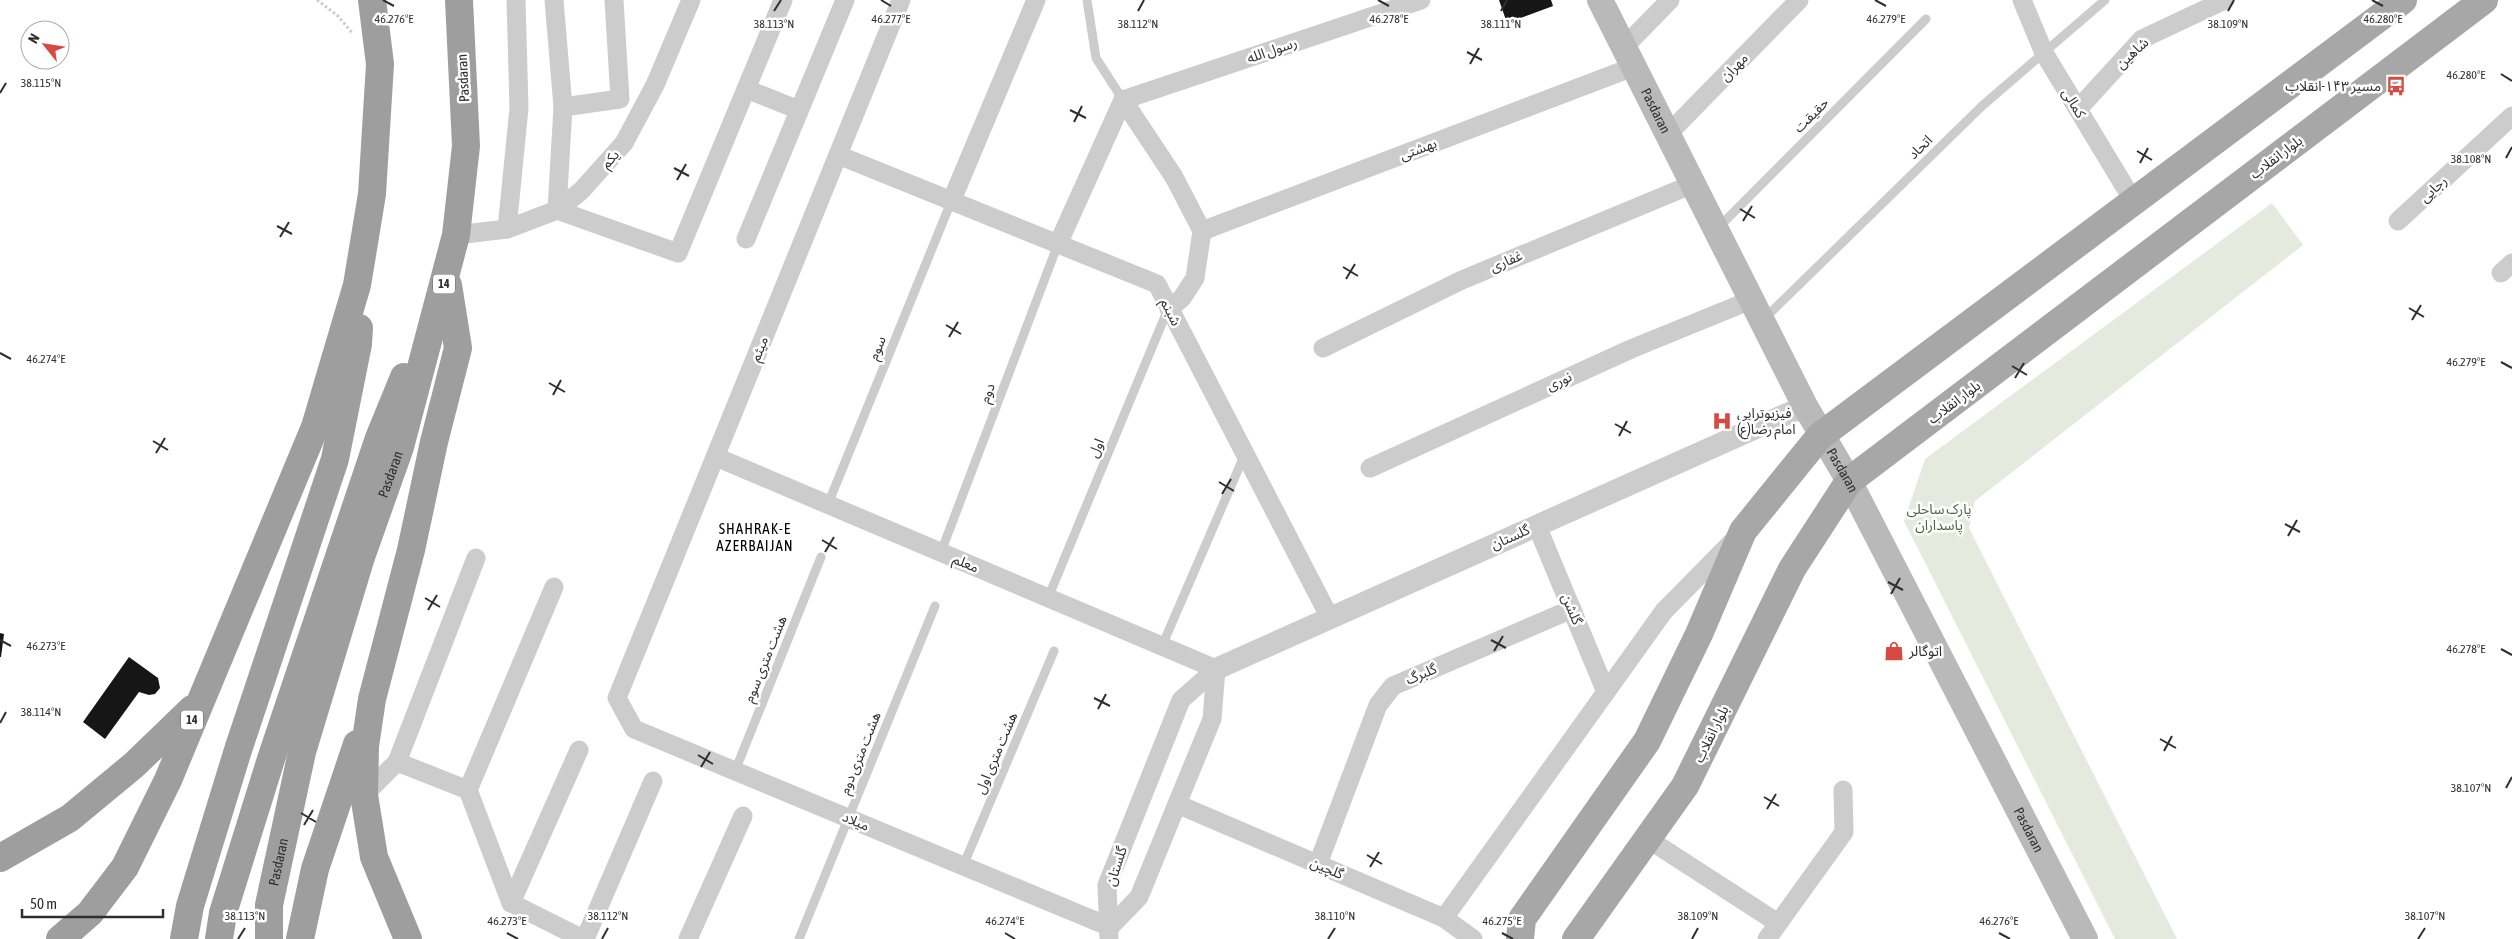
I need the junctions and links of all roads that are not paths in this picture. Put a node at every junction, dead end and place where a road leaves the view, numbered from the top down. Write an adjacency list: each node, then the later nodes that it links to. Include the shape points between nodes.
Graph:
1 (372, 0): 43 (highway, 14, via 380,64 372,194)
2 (458, 0): 40 (highway, Pasdaran / 14, via 466,146)
3 (516, 0): 37 (street, via 519,108)
4 (554, 0): 26 (street)
5 (614, 0): 26 (street, via 620,99)
6 (691, 0): 35 (street, یکم, via 655,85 624,143 582,191)
7 (783, 0): 24 (street)
8 (845, 0): 28 (street)
9 (901, 0): 31 (street, میثم)
10 (1036, 0): 33 (street)
11 (1087, 0): 25 (lane, via 1096,58)
12 (1420, 0): 25 (street, رسول الله)
13 (1600, 0): 23 (main road, Pasdaran)
14 (1670, 0): 23 (street)
15 (1799, 0): 30 (street, مهران)
16 (2022, 0): 22 (street, کمالی)
17 (2105, 0): 22 (lane, اتحاد)
18 (2225, 0): 27 (street, شاهین, via 2142,39)
19 (2402, 0): 34 (main road)
20 (2484, 0): 53 (main road, بلوار انقلاب)
21 (1926, 19): 38 (lane, حقیقت)
22 (2044, 53): 27 (street, کمالی); 46 (lane, اتحاد)
23 (1629, 57): 30 (main road, Pasdaran); 39 (street, بهشتی)
24 (746, 89): 28 (street); 35 (street, via 678,253)
25 (1123, 100): 39 (street, via 1174,177); 42 (street)
26 (563, 107): 35 (street)
27 (2078, 109): 34 (street, کمالی)
28 (799, 110): 41 (street)
29 (2512, 116): 36 (street, رجایی)
30 (1668, 134): 32 (main road, Pasdaran)
31 (838, 155): 33 (street, شبنم); 51 (street, میثم)
32 (1692, 184): 38 (main road, Pasdaran); 47 (street, غفاری, via 1462,280)
33 (951, 202): 42 (street, شبنم); 54 (lane, سوم)
34 (2134, 202): 49 (main road)
35 (557, 210): 37 (street, یکم)
36 (2398, 221)
37 (507, 229): 40 (street, یکم)
38 (1716, 230): 46 (main road, Pasdaran)
39 (1202, 231): 45 (street, via 1195,278 1182,298)
40 (456, 235): 44 (highway, Pasdaran / 14)
41 (746, 239)
42 (1058, 244): 45 (street, شبنم, via 1157,284); 57 (lane, دوم)
43 (363, 251): 71 (highway, 14, via 358,285 315,427); 91 (highway, via 358,344 335,459 236,759 190,906)
44 (447, 274): 70 (highway, via 458,348); 92 (highway, via 379,438 271,759 223,913); 93 (highway, Pasdaran / 14, via 400,447 361,557 302,752 270,905)
45 (1169, 309): 50 (street, شبنم); 61 (lane, اول)
46 (1756, 310): 48 (main road, Pasdaran); 52 (street, نوری, via 1631,349)
47 (1323, 348)
48 (1804, 406): 49 (main road, Pasdaran); 55 (street, گلستان)
49 (1820, 436): 53 (main road, Pasdaran); 56 (main road)
50 (1245, 454): 64 (street, شبنم); 65 (lane)
51 (716, 457): 54 (street, معلم); 69 (street, میثم)
52 (1370, 468)
53 (1849, 481): 82 (main road, بلوار انقلاب, via 1792,568 1685,786); 103 (main road, Pasdaran)
54 (828, 504): 57 (street, معلم)
55 (1537, 526): 63 (street, گلشن); 64 (street, گلستان)
56 (1743, 531): 68 (street, via 1664,611); 100 (main road, via 1700,634 1647,741 1522,919)
57 (941, 552): 61 (street, معلم)
58 (821, 557): 74 (lane, هشت متری سوم)
59 (476, 558): 73 (street)
60 (554, 587): 76 (street)
61 (1048, 598): 65 (street, معلم)
62 (936, 606): 81 (lane, هشت متری دوم)
63 (1572, 609): 68 (street, گلشن); 84 (street, گلبرگ, via 1393,686 1378,705)
64 (1330, 618): 67 (street, گلستان)
65 (1162, 646): 67 (street, معلم)
66 (1054, 650): 85 (lane, هشت متری اول)
67 (1216, 669): 79 (street, via 1212,719); 89 (street, گلستان, via 1181,700 1107,884)
68 (1606, 692): 87 (street)
69 (617, 698): 74 (street, میلاد, via 634,729)
70 (372, 699): 78 (highway, via 365,746); 94 (highway, via 315,868)
71 (199, 703): 83 (highway, 14, via 70,818); 90 (highway, 14, via 168,780 125,867 90,913)
72 (579, 750): 86 (street)
73 (397, 762): 76 (street); 78 (street)
74 (735, 771): 81 (street, میلاد)
75 (654, 781): 96 (street)
76 (468, 790): 86 (street)
77 (1843, 790): 88 (street, via 1844,832)
78 (364, 795): 95 (highway, via 374,857)
79 (1177, 804): 84 (street, گلچین); 89 (street, via 1139,897)
80 (743, 816): 97 (street)
81 (849, 818): 85 (street, میلاد); 98 (lane, هشت متری دوم)
82 (1648, 839): 88 (street); 101 (main road, بلوار انقلاب)
83 (0, 858)
84 (1318, 864): 87 (street, گلچین)
85 (963, 866): 89 (street, میلاد)
86 (511, 903): 96 (street)
87 (1444, 918): 99 (street, گلچین)
88 (1778, 924): 102 (street)
89 (1110, 933)
90 (60, 939)
91 (184, 939)
92 (219, 939)
93 (268, 939)
94 (300, 939)
95 (408, 939)
96 (584, 939)
97 (688, 939)
98 (799, 939)
99 (1473, 939)
100 (1520, 939)
101 (1576, 939)
102 (1767, 939)
103 (2085, 939)

